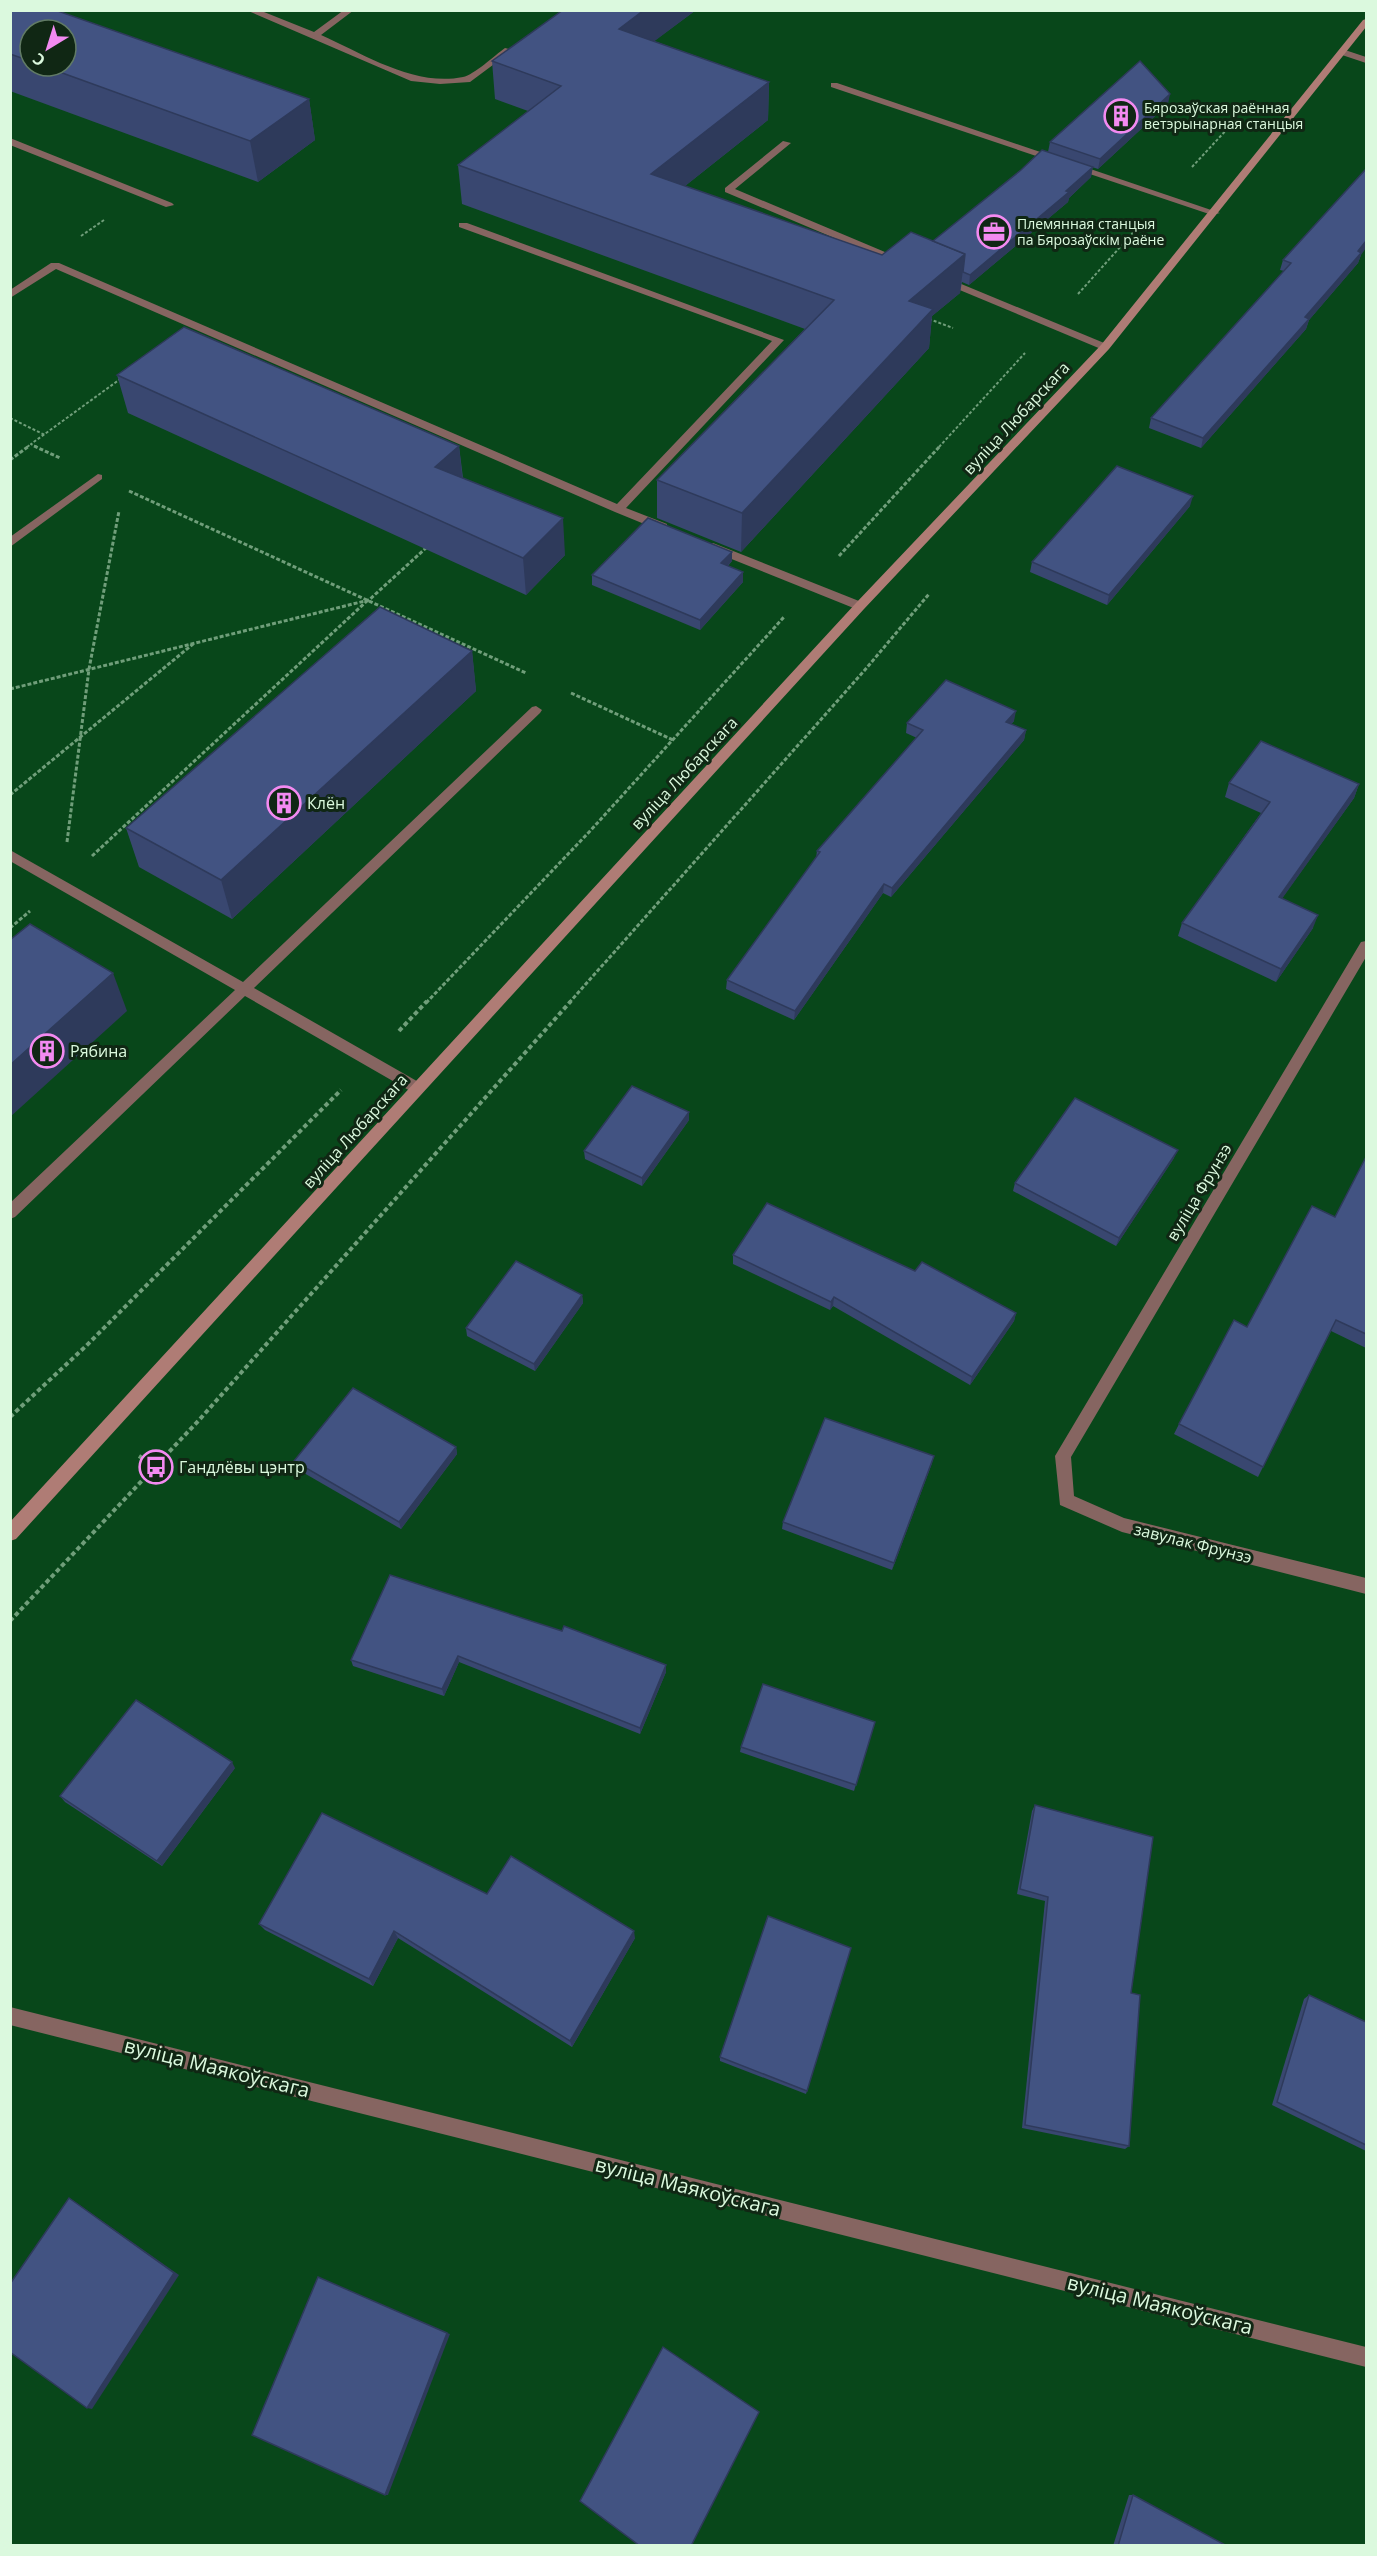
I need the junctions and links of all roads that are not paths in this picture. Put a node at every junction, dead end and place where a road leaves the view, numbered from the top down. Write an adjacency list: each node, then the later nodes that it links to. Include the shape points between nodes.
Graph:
1 (250, 10): 4 (street)
2 (350, 10): 4 (street)
3 (1366, 22): 6 (street, вуліца Любарскага)
4 (315, 35): 5 (street, via 411,78 440,81 467,80)
5 (515, 45)
6 (1342, 52): 7 (street); 12 (street, вуліца Любарскага)
7 (1366, 60)
8 (834, 85): 12 (street)
9 (10, 141): 11 (street)
10 (786, 143): 14 (street, via 728,190)
11 (169, 205)
12 (1215, 213): 17 (street, вуліца Любарскага)
13 (463, 225): 19 (street, via 779,340)
14 (915, 268)
15 (936, 277): 17 (street)
16 (10, 295): 19 (street, via 55,265)
17 (1105, 347): 23 (street, вуліца Любарскага)
18 (98, 477): 22 (street)
19 (619, 509): 20 (street)
20 (674, 532)
21 (696, 541): 23 (street)
22 (10, 543)
23 (861, 606): 28 (street, вуліца Любарскага)
24 (536, 710): 27 (street)
25 (10, 855): 27 (street)
26 (1366, 946): 30 (street, вуліца Фрунзэ)
27 (246, 989): 28 (street); 29 (street)
28 (417, 1088): 31 (street, вуліца Любарскага)
29 (10, 1213)
30 (1063, 1456): 32 (street, завулак Фрунзэ, via 1065,1500 1122,1525)
31 (10, 1534)
32 (1366, 1586)
33 (10, 2016): 34 (street, вуліца Маякоўскага)
34 (1366, 2357)

